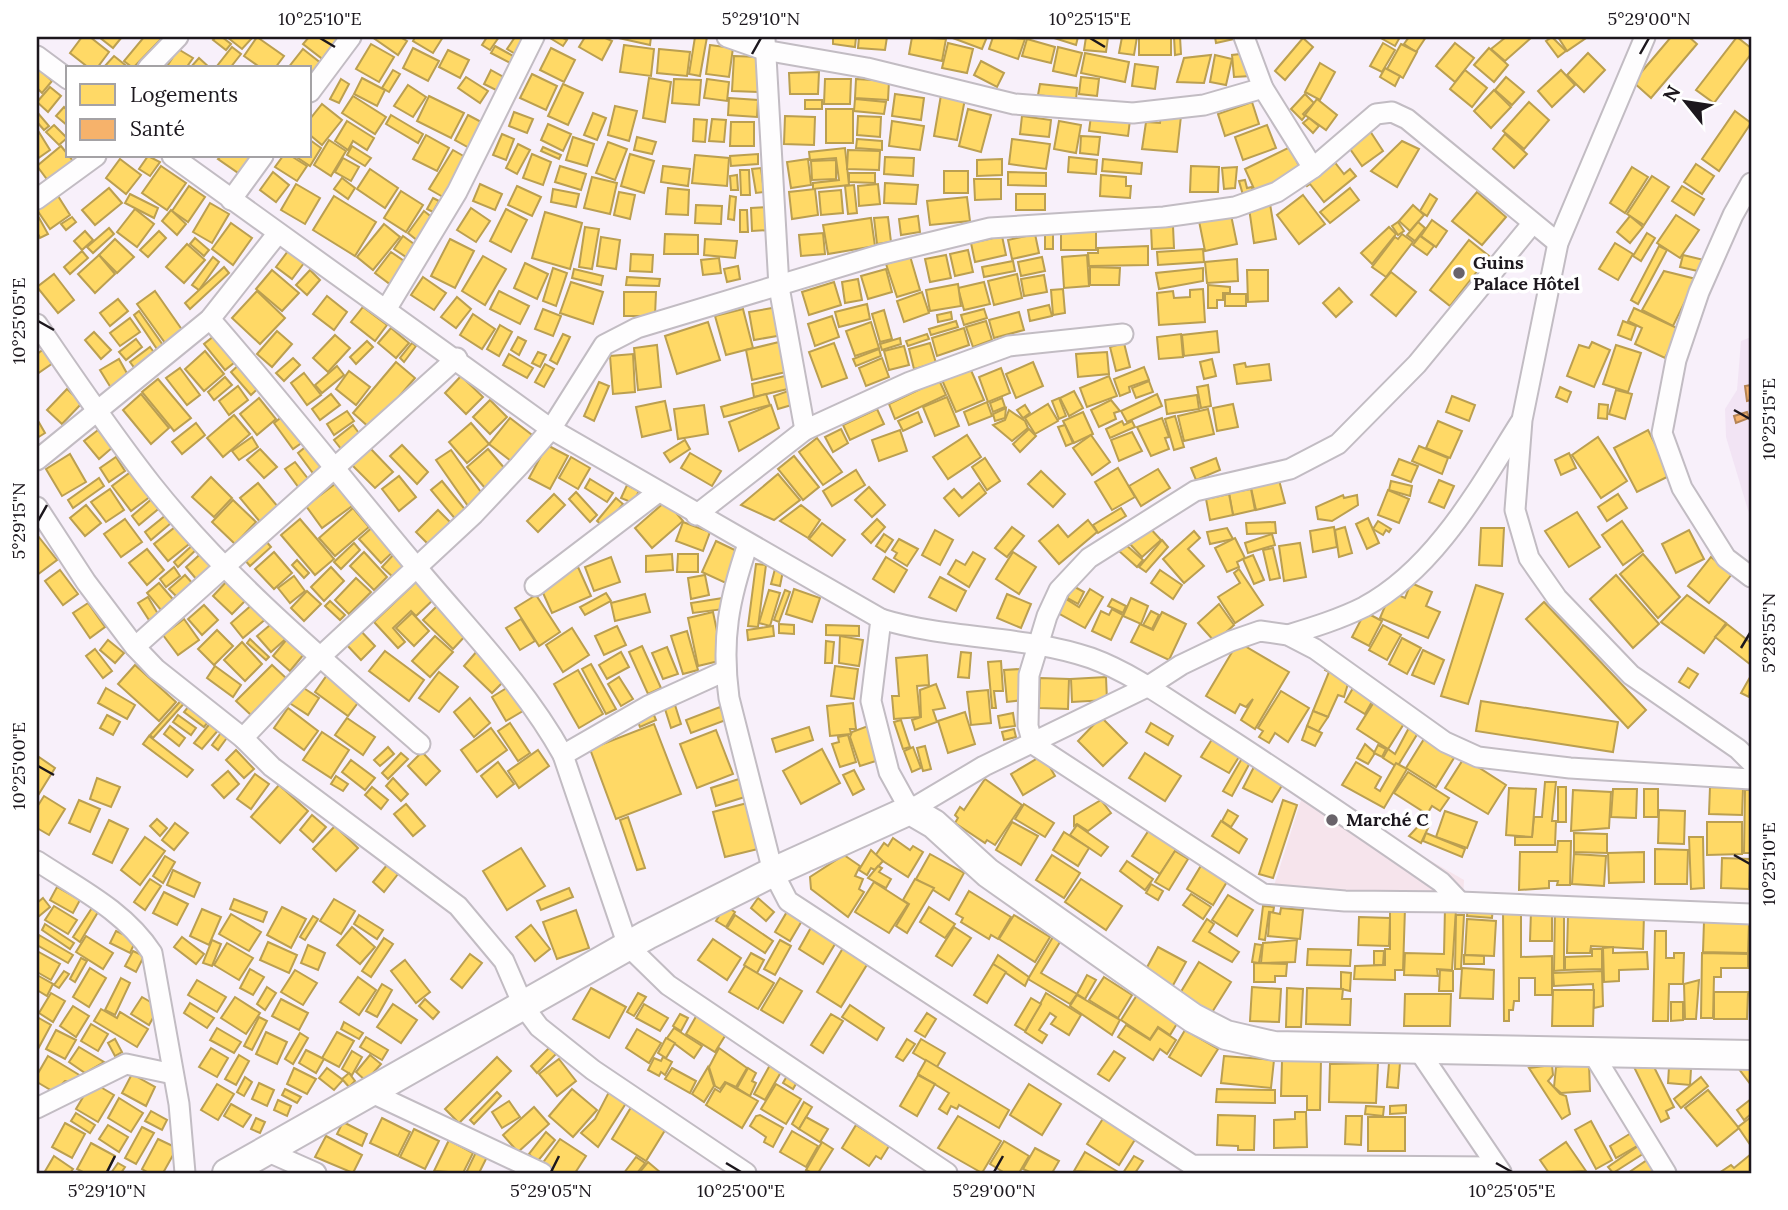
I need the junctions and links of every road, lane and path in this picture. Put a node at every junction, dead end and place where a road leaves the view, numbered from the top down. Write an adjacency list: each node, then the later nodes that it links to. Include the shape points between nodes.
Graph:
1 (178, 37): 9 (street)
2 (351, 37): 12 (street)
3 (534, 37): 24 (street, via 457,192)
4 (727, 37): 7 (street)
5 (1244, 37): 11 (street)
6 (1645, 37): 22 (street)
7 (764, 43): 11 (street, via 1014,104 1133,113 1204,105); 23 (street)
8 (37, 56): 10 (street)
9 (150, 66)
10 (66, 78)
11 (1263, 88): 16 (street)
12 (312, 89)
13 (93, 158): 18 (street)
14 (175, 158): 19 (street)
15 (262, 158): 19 (street)
16 (1313, 168): 20 (street, via 1376,114 1392,112 1407,119); 23 (street, via 1277,192 1235,207 1164,217 990,228 879,255)
17 (1751, 183): 41 (street, via 1699,292 1676,360 1662,433 1682,488 1726,558)
18 (37, 199)
19 (231, 200): 21 (street)
20 (1532, 224): 22 (street); 46 (street, via 1417,364 1338,444 1290,469 1195,491 1089,558 1059,590)
21 (278, 233): 24 (street); 25 (street)
22 (1558, 243): 30 (street)
23 (779, 287): 31 (street, via 637,328 604,345); 32 (street)
24 (387, 308): 28 (street)
25 (210, 319): 29 (street); 34 (street)
26 (37, 324): 29 (street)
27 (1123, 334): 32 (street, via 1009,346 910,382)
28 (457, 358): 31 (street); 34 (street)
29 (98, 412): 33 (street); 40 (street, via 153,486)
30 (1522, 420): 44 (street, via 1477,491 1433,548 1397,583 1366,606); 54 (street, via 1515,510 1529,558 1557,598 1631,675 1738,748)
31 (551, 429): 35 (street); 39 (street, via 474,514)
32 (805, 430): 37 (street)
33 (37, 460)
34 (336, 469): 39 (street); 40 (street)
35 (657, 493): 37 (street); 42 (street)
36 (37, 507): 45 (street)
37 (696, 515): 38 (street)
38 (748, 544): 43 (street); 48 (street, via 730,595)
39 (415, 566): 47 (street); 53 (street, via 513,678)
40 (226, 567): 45 (street); 47 (street)
41 (1751, 577)
42 (535, 586)
43 (881, 619): 46 (street, via 912,629); 56 (street, via 871,701 889,772)
44 (1288, 635): 49 (street, via 1260,631 1231,641); 55 (street, via 1334,662 1445,742 1478,757 1570,768)
45 (135, 647): 50 (street)
46 (1040, 647): 49 (street, via 1091,659); 52 (street, via 1027,694)
47 (319, 657): 50 (street); 51 (street)
48 (725, 671): 53 (street, via 648,706); 58 (street)
49 (1147, 687): 52 (street); 59 (street, via 1398,852 1441,882)
50 (243, 737): 62 (street, via 272,767 458,906 504,961)
51 (420, 744)
52 (1033, 744): 56 (street, via 984,766); 59 (street, via 1263,894 1345,901)
53 (563, 755): 61 (street)
54 (1751, 762)
55 (1751, 779)
56 (910, 810): 58 (street); 63 (street, via 934,824 988,873 1193,1018 1226,1035 1274,1046)
57 (37, 861): 66 (street, via 140,934 152,953)
58 (772, 872): 61 (street); 70 (street, via 788,901 1192,1165)
59 (1460, 902): 60 (street)
60 (1751, 914)
61 (628, 946): 62 (street); 76 (street, via 668,985)
62 (524, 1007): 67 (street); 75 (street, via 539,1027 593,1070)
63 (1419, 1051): 64 (street); 70 (street)
64 (1592, 1052): 65 (street); 77 (street)
65 (1751, 1055)
66 (173, 1074): 68 (street, via 126,1064); 71 (street)
67 (372, 1093): 69 (street); 74 (street)
68 (37, 1108)
69 (264, 1150): 72 (street); 73 (street)
70 (1499, 1170)
71 (185, 1173)
72 (227, 1173)
73 (316, 1173)
74 (542, 1173)
75 (746, 1173)
76 (947, 1173)
77 (1666, 1173)

